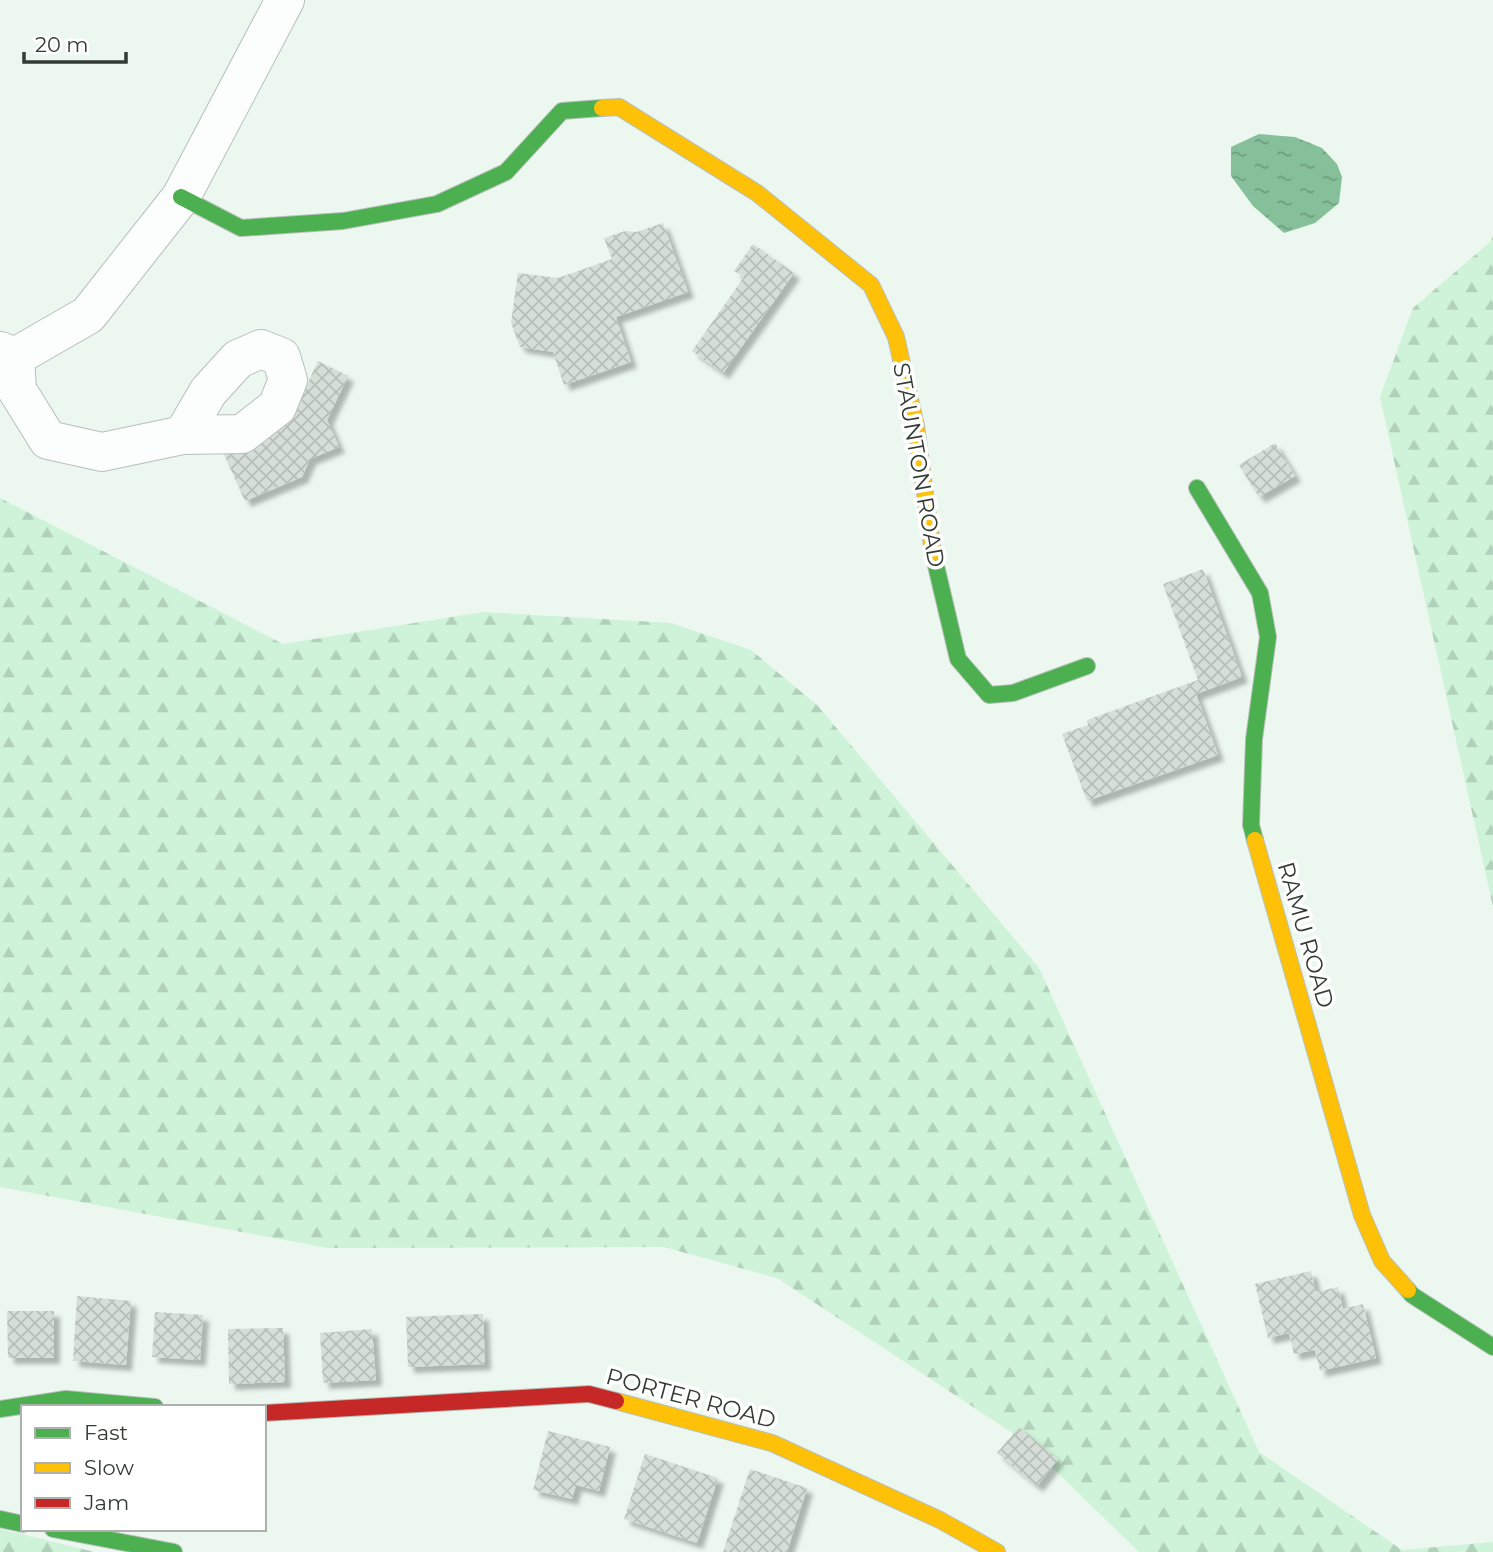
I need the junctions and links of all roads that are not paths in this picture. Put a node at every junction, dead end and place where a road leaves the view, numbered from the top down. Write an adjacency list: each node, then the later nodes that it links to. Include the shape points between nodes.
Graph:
1 (285, 0): 2 (street)
2 (181, 197): 3 (street, via 88,315); 6 (street, STAUNTON ROAD, via 241,228 344,221 437,204 506,172 562,111 619,107 757,193 871,285 896,337 916,426 931,544 958,659 989,695 1013,693)
3 (8, 354): 4 (street, via 17,390 48,440 102,452)
4 (183, 435)
5 (1197, 488): 7 (street, RAMU ROAD, via 1260,593 1268,638 1254,739 1251,825 1362,1215 1382,1261 1412,1295)
6 (1087, 666)
7 (1493, 1348)
8 (26, 1405): 9 (street, via 66,1399)
9 (133, 1405)
10 (21, 1406): 11 (street)
11 (0, 1409)
12 (266, 1413): 17 (street, PORTER ROAD, via 590,1394 772,1443 940,1520)
13 (0, 1519): 14 (street)
14 (21, 1524)
15 (64, 1531): 16 (street)
16 (174, 1552)
17 (997, 1552)

